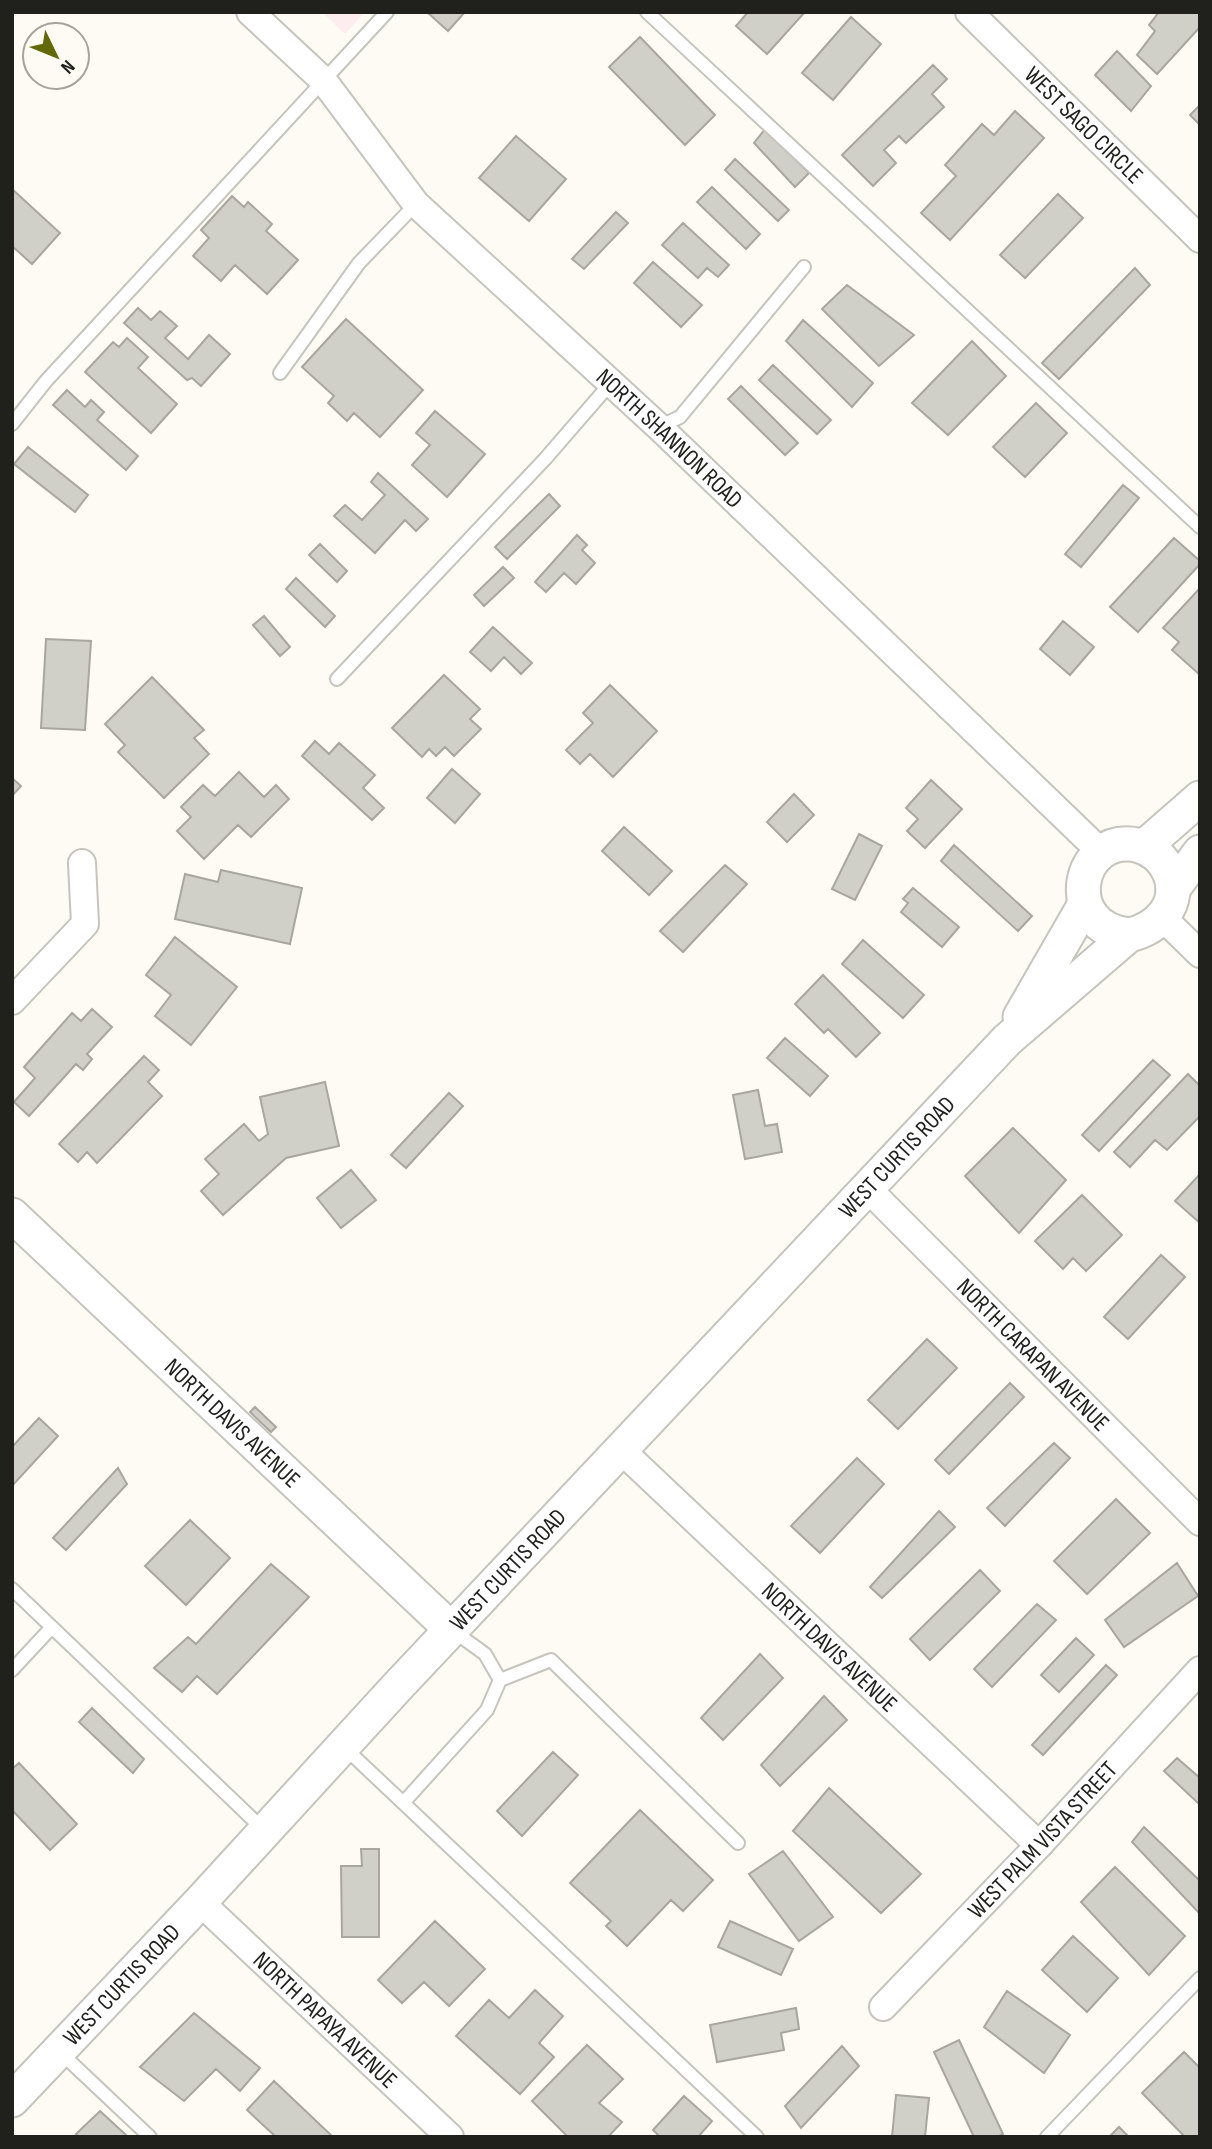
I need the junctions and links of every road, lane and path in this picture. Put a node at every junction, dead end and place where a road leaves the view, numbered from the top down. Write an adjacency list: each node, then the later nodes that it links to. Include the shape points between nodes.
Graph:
1 (250, 12): 5 (street, NORTH SHANNON ROAD)
2 (387, 12): 5 (lane)
3 (647, 12): 13 (lane)
4 (969, 12): 7 (street, WEST SAGO CIRCLE)
5 (323, 80): 6 (street, NORTH SHANNON ROAD); 11 (lane)
6 (416, 204): 9 (lane, via 359,263); 10 (street, NORTH SHANNON ROAD)
7 (1200, 239)
8 (804, 267): 12 (lane, via 680,417)
9 (280, 373)
10 (610, 384): 12 (street, NORTH SHANNON ROAD); 14 (lane)
11 (12, 424)
12 (659, 427): 18 (street, NORTH SHANNON ROAD)
13 (1200, 527)
14 (337, 679)
15 (1200, 797): 16 (street)
16 (1144, 847): 18 (street, via 1122,844); 21 (street, via 1156,854 1171,876)
17 (1200, 852): 21 (street)
18 (1102, 853): 20 (street, via 1093,860 1083,881)
19 (82, 863): 24 (street, via 85,924)
20 (1085, 904): 22 (street, via 1097,923); 25 (street, WEST CURTIS ROAD)
21 (1168, 904): 22 (street, via 1153,927); 23 (street)
22 (1129, 935): 25 (street, WEST CURTIS ROAD)
23 (1200, 954)
24 (12, 1001)
25 (1007, 1040): 26 (street, WEST CURTIS ROAD)
26 (868, 1189): 28 (street, WEST CURTIS ROAD); 29 (street, NORTH CARAPAN AVENUE)
27 (12, 1215): 32 (street, NORTH DAVIS AVENUE)
28 (621, 1450): 32 (street, WEST CURTIS ROAD); 40 (street, NORTH DAVIS AVENUE)
29 (1200, 1521)
30 (12, 1589): 31 (lane)
31 (52, 1627): 33 (lane); 38 (lane)
32 (452, 1629): 35 (lane, via 485,1654); 36 (street, WEST CURTIS ROAD)
33 (12, 1670)
34 (1200, 1670): 40 (street, WEST PALM VISTA STREET)
35 (500, 1680): 37 (lane, via 487,1710); 39 (lane, via 551,1660)
36 (344, 1746): 37 (lane); 38 (street, WEST CURTIS ROAD)
37 (404, 1802): 48 (lane)
38 (265, 1830): 41 (street, WEST CURTIS ROAD)
39 (737, 1843)
40 (1039, 1845): 43 (street, WEST PALM VISTA STREET)
41 (200, 1902): 44 (street, WEST CURTIS ROAD); 47 (street, NORTH PAPAYA AVENUE)
42 (1200, 1978): 49 (lane)
43 (883, 2007)
44 (58, 2050): 45 (street, WEST CURTIS ROAD); 46 (lane)
45 (12, 2100)
46 (150, 2137)
47 (450, 2137)
48 (757, 2137)
49 (1047, 2137)

